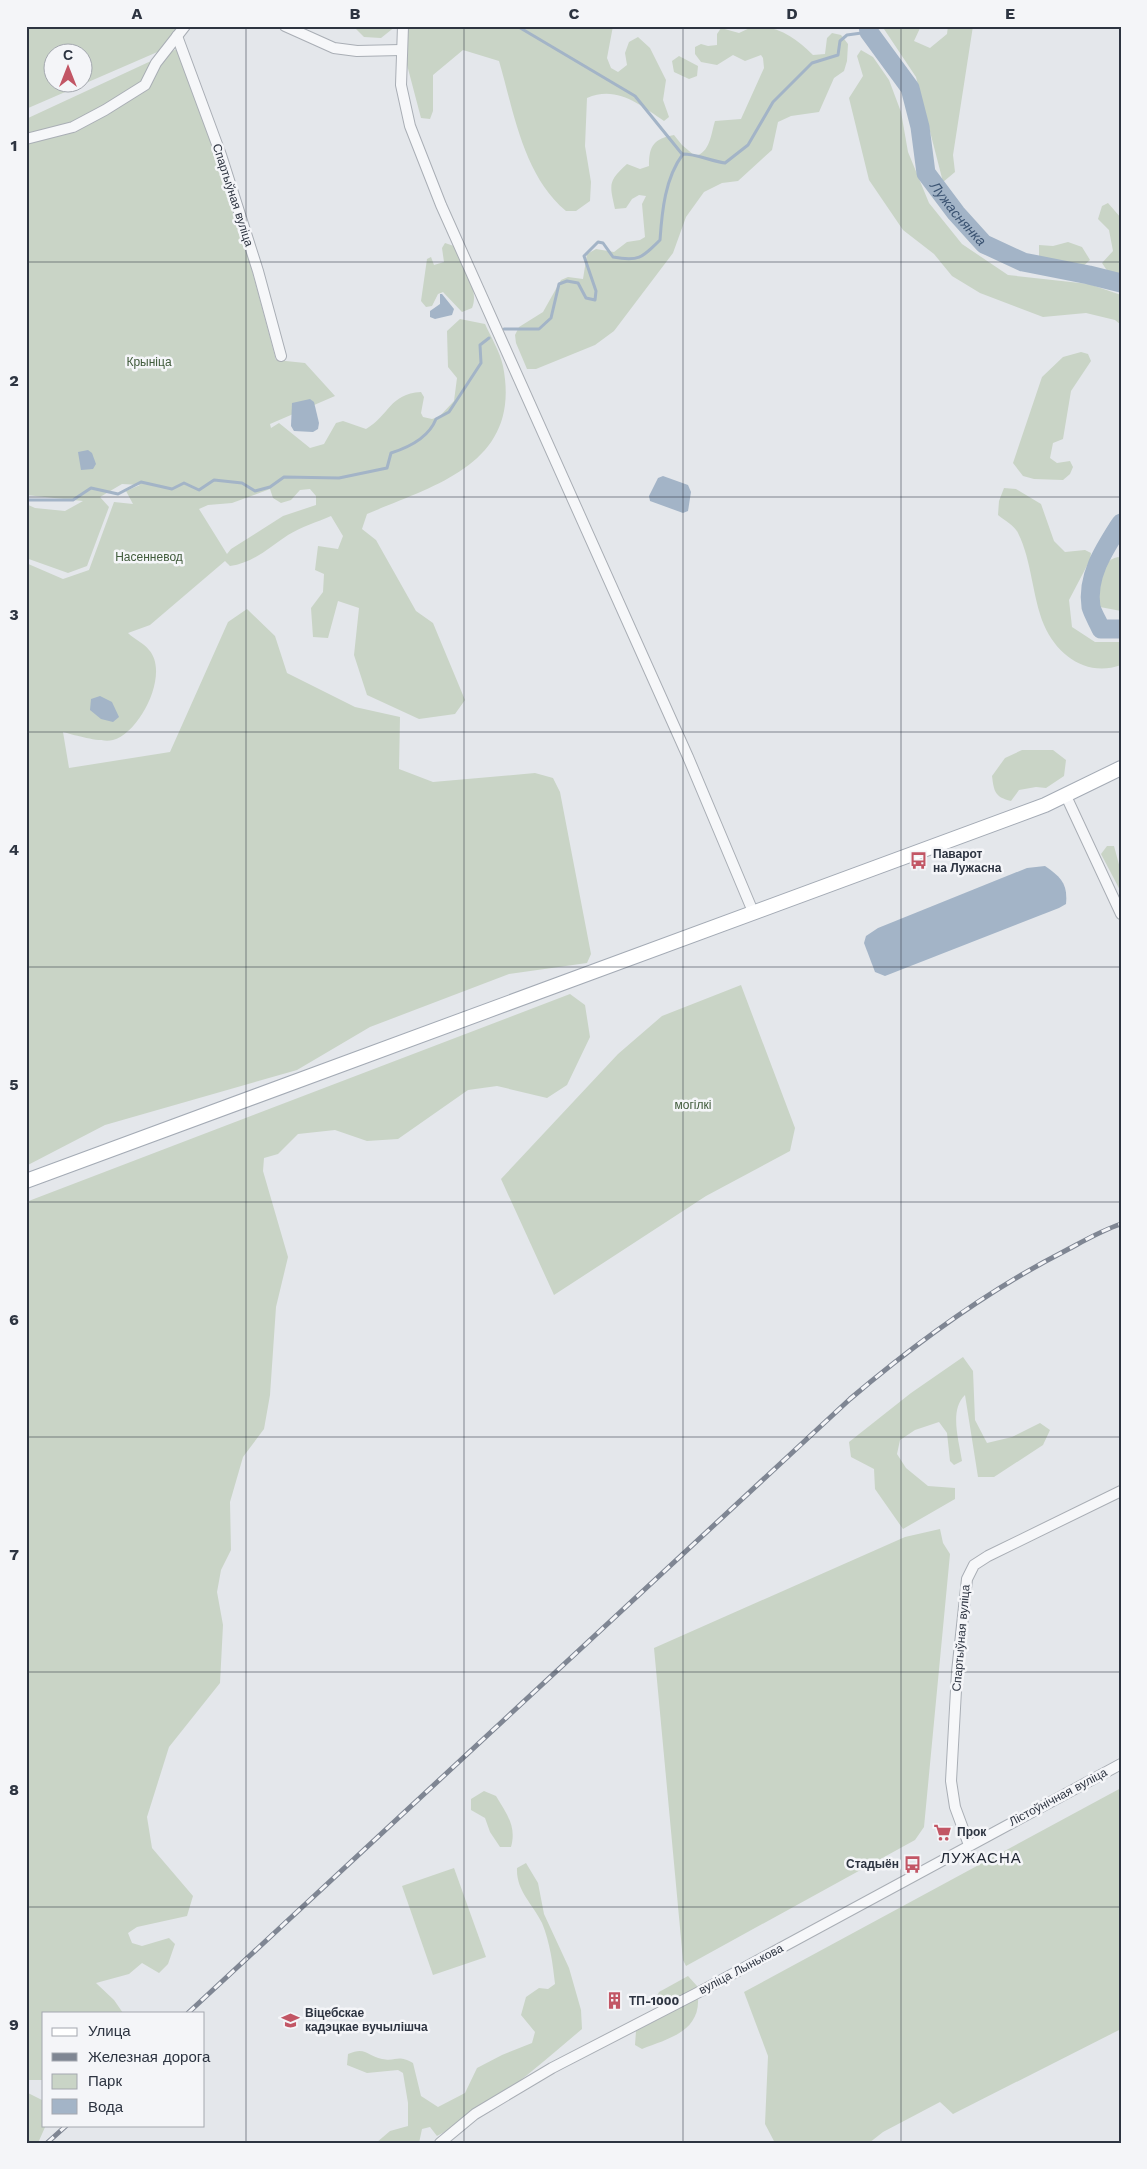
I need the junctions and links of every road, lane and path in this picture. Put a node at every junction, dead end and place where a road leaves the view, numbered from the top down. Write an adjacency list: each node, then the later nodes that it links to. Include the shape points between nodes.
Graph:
1 (185, 26): 4 (street)
2 (285, 26): 5 (street, via 334,48)
3 (403, 26): 5 (street)
4 (176, 36): 6 (street, via 145,85 72,127); 7 (street, Спартыўная вуліца, via 221,155)
5 (401, 50): 10 (street, via 401,85 410,126 441,205 688,757)
6 (26, 139)
7 (281, 356)
8 (1121, 768): 9 (main road)
9 (1066, 796): 10 (main road); 11 (street)
10 (754, 914): 12 (main road)
11 (1121, 914)
12 (26, 1182)
13 (1121, 1491): 15 (street, Спартыўная вуліца, via 988,1556 974,1565 967,1579 957,1672 951,1781 955,1807)
14 (1121, 1764): 15 (street, Лістоўнічная вуліца)
15 (969, 1845): 16 (street, вуліца Лынькова, via 711,1986 552,2068 475,2114)
16 (440, 2143)

